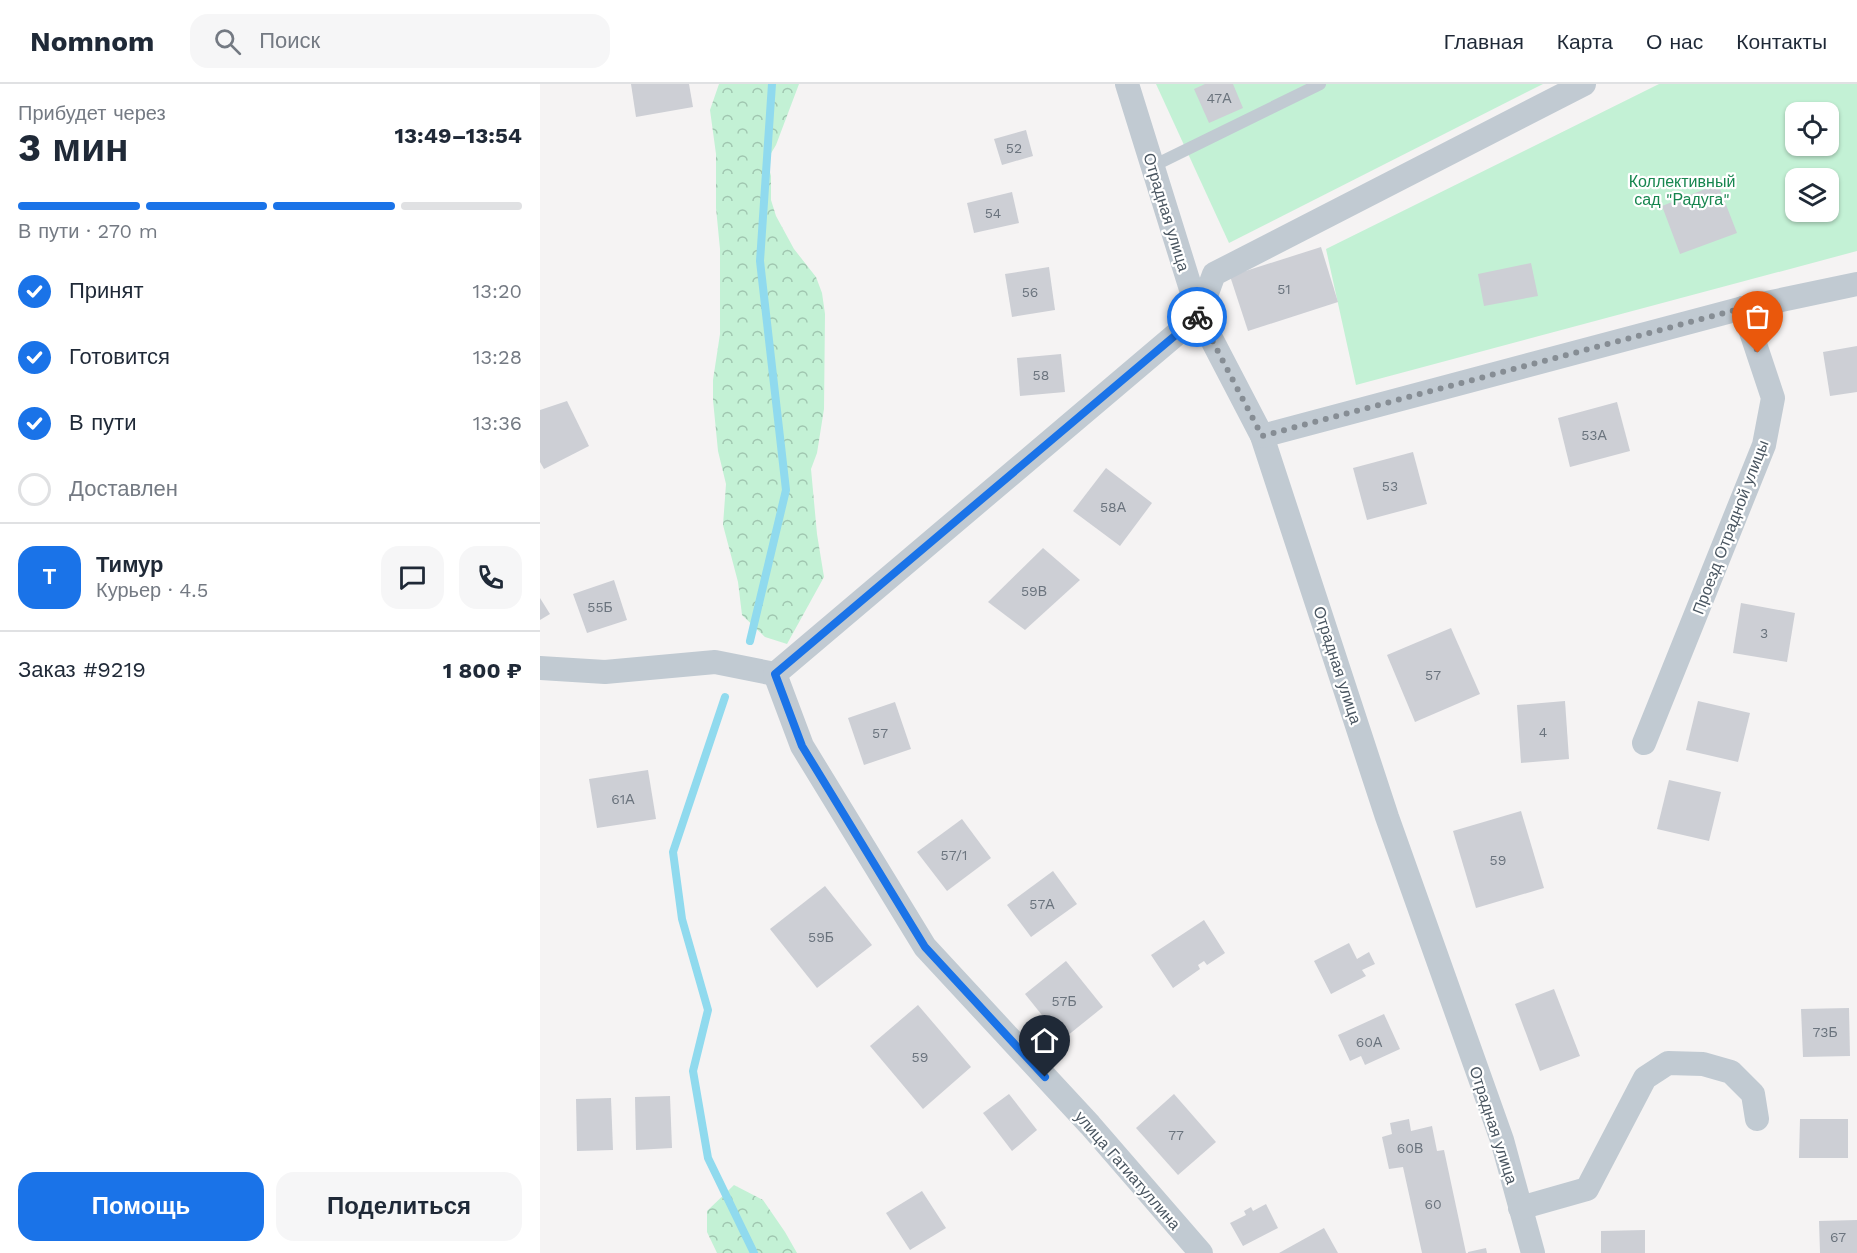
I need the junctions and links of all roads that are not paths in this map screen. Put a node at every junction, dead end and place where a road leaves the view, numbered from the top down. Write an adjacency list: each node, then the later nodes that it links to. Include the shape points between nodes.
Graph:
1 (1127, 84): 4 (street, Отрадная улица)
2 (1320, 84): 4 (lane)
3 (1584, 84): 7 (street, via 1214,274)
4 (1153, 166): 7 (street, Отрадная улица)
5 (1857, 284): 6 (street)
6 (1743, 308): 8 (street); 11 (street, Проезд Отрадной улицы, via 1773,398 1764,445)
7 (1199, 315): 8 (street, Отрадная улица); 10 (street)
8 (1262, 436): 13 (street, Отрадная улица, via 1388,817 1502,1140)
9 (540, 668): 10 (street, via 605,672 715,662)
10 (775, 674): 14 (street, улица Гатиатуллина, via 802,746 925,947 1090,1125)
11 (1644, 742)
12 (1757, 1119): 13 (street, via 1753,1094 1731,1072 1703,1064 1668,1063 1644,1078 1587,1190)
13 (1520, 1208): 15 (street, Отрадная улица)
14 (1201, 1253)
15 (1533, 1253)

